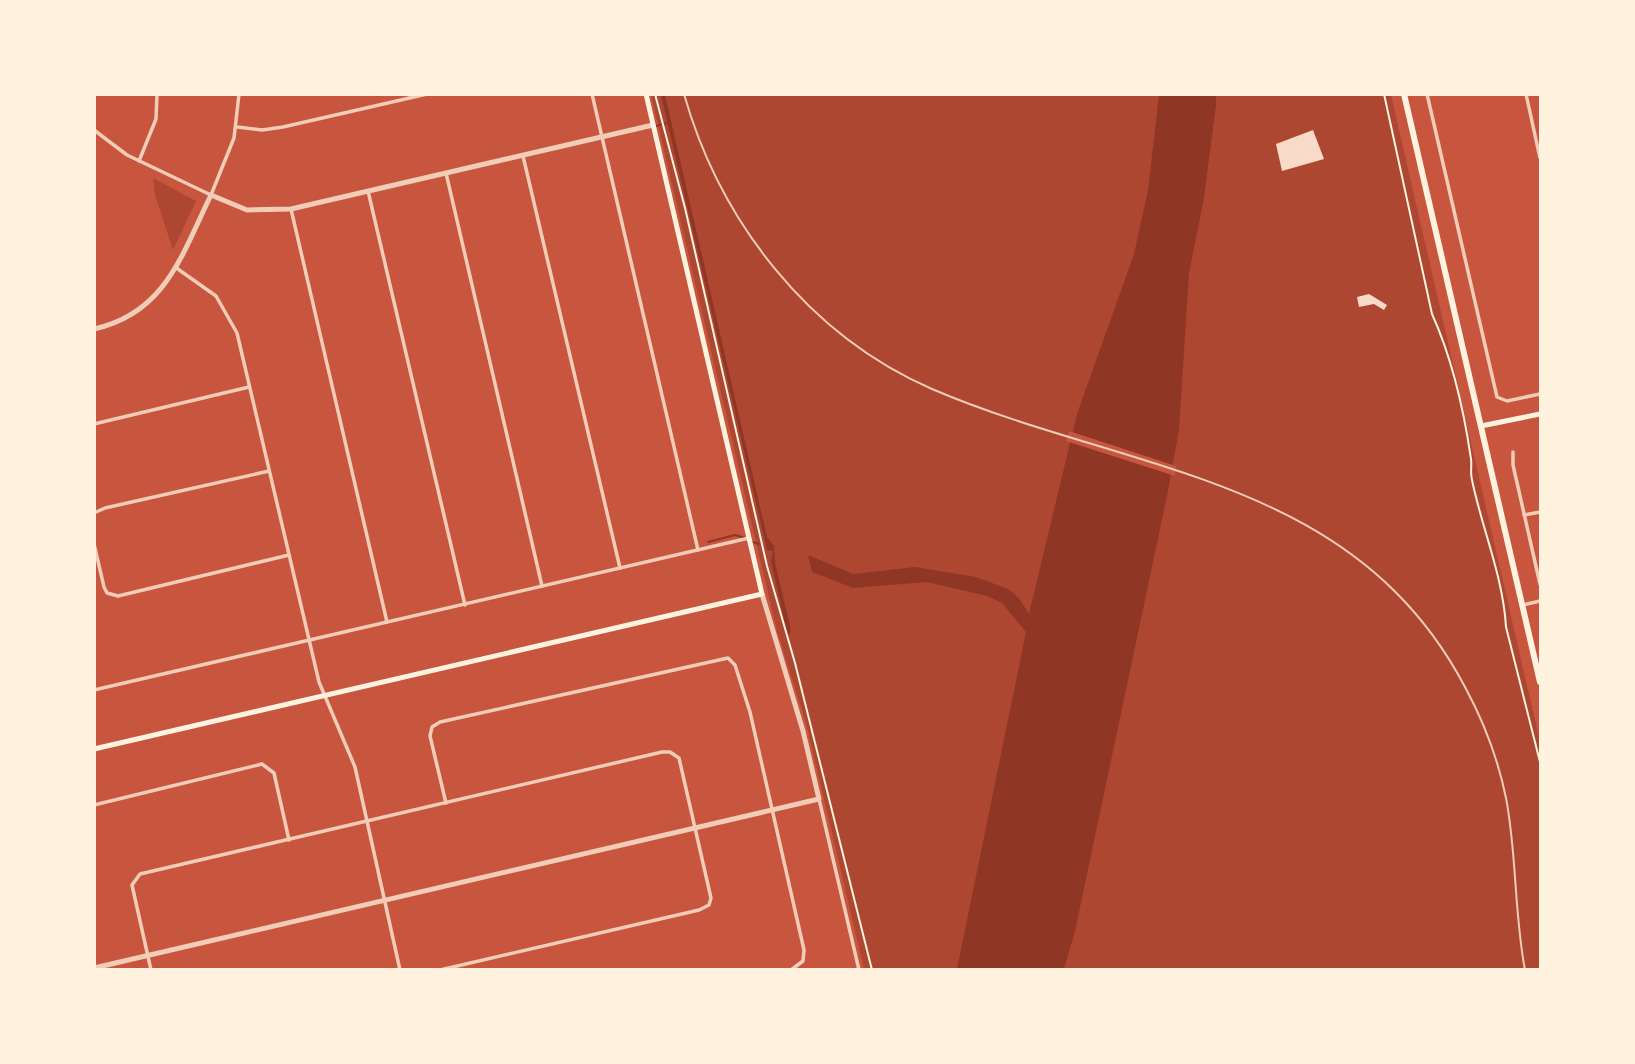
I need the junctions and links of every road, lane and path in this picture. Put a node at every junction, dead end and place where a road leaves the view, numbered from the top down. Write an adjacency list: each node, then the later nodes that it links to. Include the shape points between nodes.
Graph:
1 (157, 94): 18 (street, via 156,119)
2 (239, 94): 13 (street)
3 (427, 94): 13 (street, via 283,127)
4 (592, 94): 15 (street)
5 (646, 94): 12 (main road)
6 (655, 94): 68 (path)
7 (684, 94): 69 (lane, via 708,163 730,207 774,268 817,313 863,349 930,388 1287,513 1346,548 1397,593 1448,657 1478,713 1501,777)
8 (1384, 94): 52 (path)
9 (1404, 94): 29 (main road)
10 (1427, 94): 26 (street, via 1497,397)
11 (1526, 94): 17 (street)
12 (653, 125): 15 (street); 35 (main road)
13 (237, 127): 21 (street)
14 (94, 130): 18 (street, via 108,144)
15 (601, 137): 16 (street); 37 (street)
16 (523, 156): 19 (street); 39 (street)
17 (1541, 158)
18 (139, 161): 21 (street)
19 (446, 173): 20 (street); 41 (street)
20 (369, 191): 22 (street); 44 (street)
21 (211, 195): 22 (street, via 247,210); 23 (street)
22 (291, 209): 46 (street)
23 (175, 267): 24 (street, via 158,294 141,309); 25 (street, via 203,284 226,309)
24 (94, 329)
25 (250, 387): 28 (street); 31 (street)
26 (1541, 394)
27 (1541, 414): 29 (main road)
28 (94, 424)
29 (1481, 426): 45 (main road)
30 (1513, 452): 34 (street)
31 (269, 471): 33 (street); 38 (street)
32 (1541, 512): 34 (street)
33 (94, 513)
34 (1524, 515): 40 (street)
35 (749, 538): 37 (street); 42 (main road)
36 (94, 544): 38 (street, via 104,587 118,596)
37 (698, 550): 39 (street)
38 (289, 555): 47 (street)
39 (620, 568): 41 (street)
40 (1541, 584)
41 (542, 586): 44 (street)
42 (762, 594): 50 (main road); 53 (street)
43 (1541, 601): 45 (street)
44 (465, 605): 46 (street)
45 (1523, 605): 48 (main road)
46 (387, 622): 47 (street)
47 (309, 640): 49 (street); 50 (street)
48 (1541, 682)
49 (94, 690)
50 (323, 695): 51 (main road); 57 (street, via 352,757)
51 (94, 748)
52 (1541, 762)
53 (819, 799): 56 (street); 67 (street)
54 (446, 803): 56 (street, via 430,736 432,727 440,722 728,658 735,665 750,712); 57 (street); 58 (street, via 662,752 675,754 681,765)
55 (94, 805): 59 (street, via 262,764 274,774)
56 (772, 810): 58 (street); 66 (street, via 804,950 803,961)
57 (367, 821): 59 (street); 60 (street)
58 (694, 828): 60 (street); 65 (street, via 709,905)
59 (289, 840): 61 (street, via 134,878)
60 (385, 900): 61 (street); 64 (street)
61 (148, 955): 62 (street); 63 (street)
62 (94, 968)
63 (151, 970)
64 (400, 970)
65 (440, 970)
66 (791, 970)
67 (859, 970)
68 (872, 970)
69 (1525, 970)

